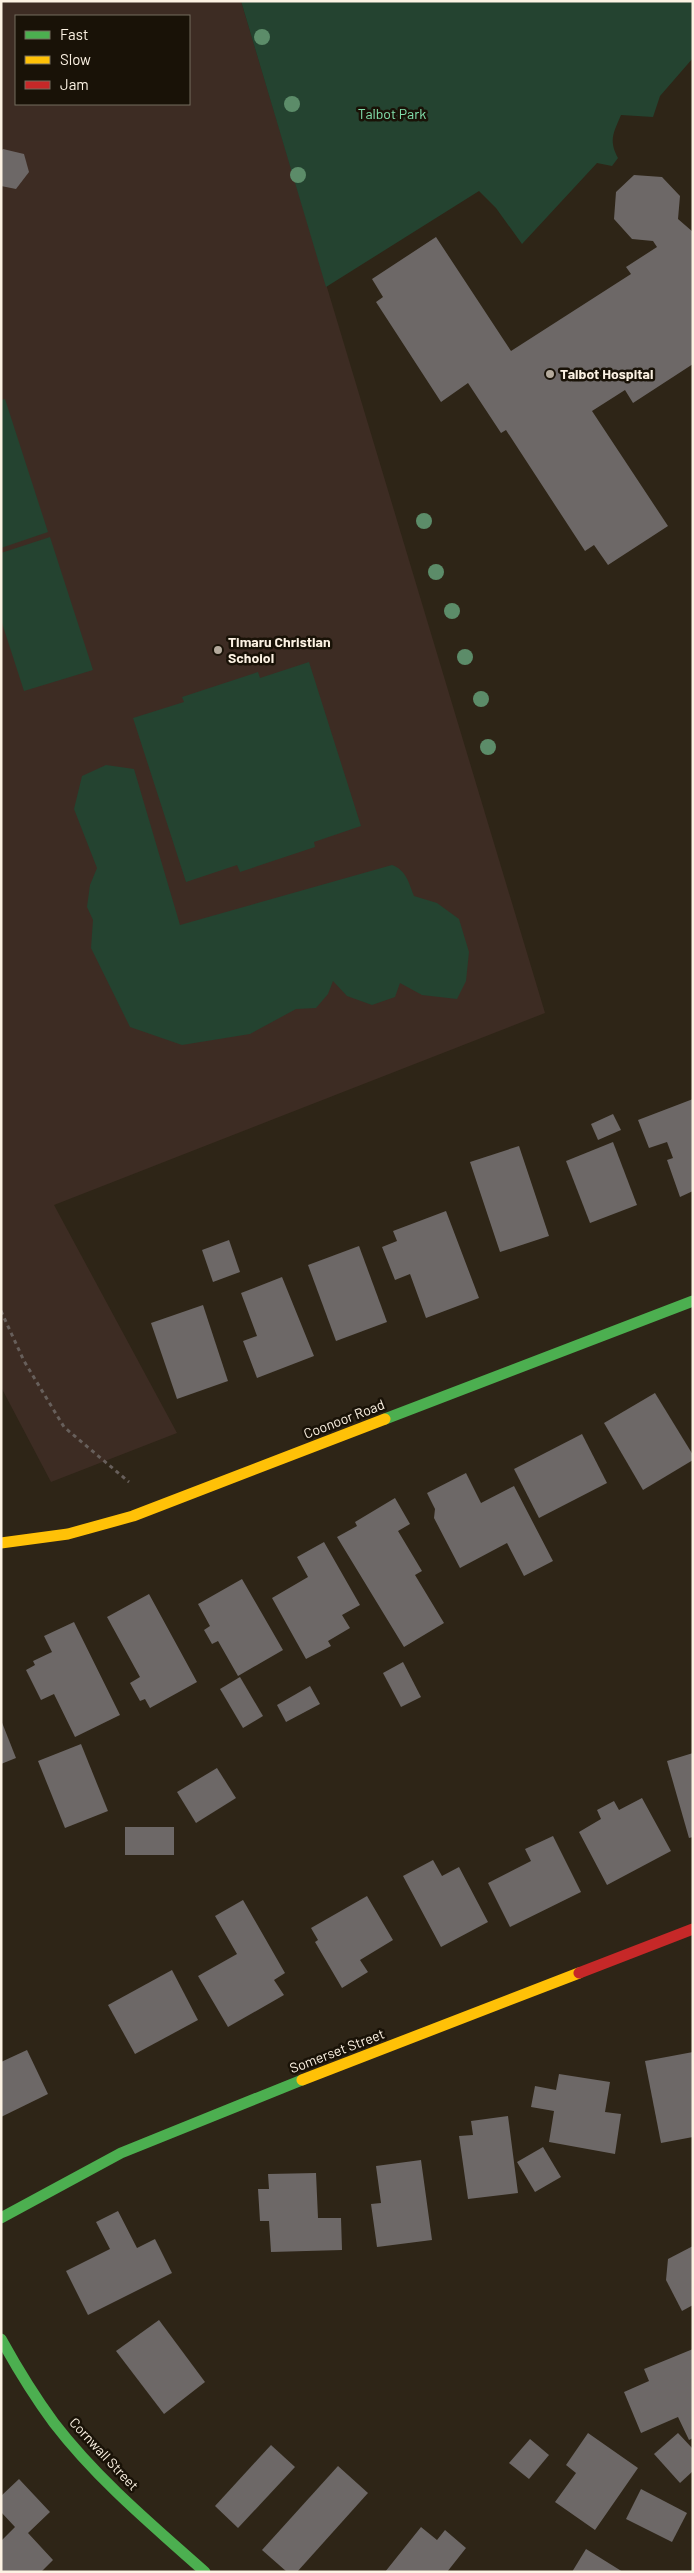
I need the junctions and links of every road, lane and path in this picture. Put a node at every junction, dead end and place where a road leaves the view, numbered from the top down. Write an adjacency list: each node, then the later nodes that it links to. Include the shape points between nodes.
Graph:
1 (693, 1301): 3 (street, Coonoor Road)
2 (1, 1311): 3 (path, via 24,1361 64,1427)
3 (157, 1507): 4 (street, Coonoor Road, via 80,1533)
4 (1, 1542)
5 (693, 1930): 6 (street, Somerset Street, via 121,2153)
6 (1, 2218)
7 (1, 2340): 8 (street, Cornwall Street, via 62,2433 118,2494)
8 (205, 2572)

